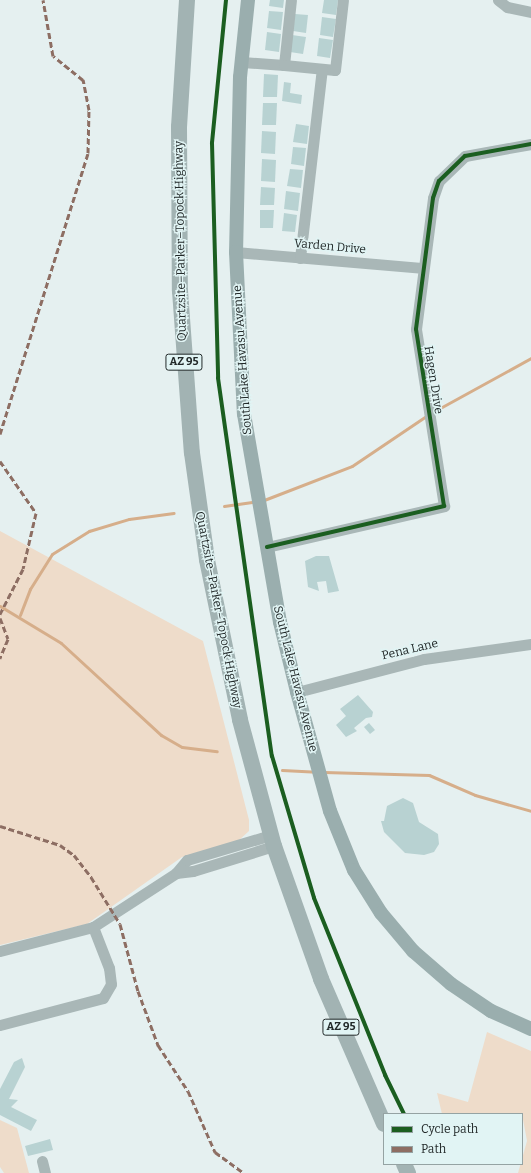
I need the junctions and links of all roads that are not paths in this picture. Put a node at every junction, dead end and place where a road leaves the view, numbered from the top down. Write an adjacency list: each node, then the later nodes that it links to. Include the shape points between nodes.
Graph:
1 (187, 0): 17 (highway, Quartzsite–Parker–Topock Highway / AZ 95, via 179,127 178,236 191,445 224,652)
2 (248, 0): 7 (main road, South Lake Havasu Avenue)
3 (291, 0): 8 (street)
4 (343, 0): 9 (street, via 335,70)
5 (498, 0): 6 (street, via 507,7)
6 (531, 12)
7 (242, 62): 8 (street); 11 (main road, South Lake Havasu Avenue)
8 (284, 64): 9 (street)
9 (322, 69): 12 (street)
10 (531, 144): 13 (street, Hagen Drive, via 478,151 465,156 449,169 433,198)
11 (236, 252): 12 (street, Varden Drive); 14 (main road, South Lake Havasu Avenue, via 244,414)
12 (300, 258): 13 (street, Varden Drive)
13 (421, 268): 14 (street, Hagen Drive, via 417,343 444,506)
14 (267, 547): 16 (main road, South Lake Havasu Avenue)
15 (531, 644): 16 (street, Pena Lane, via 424,659)
16 (297, 692): 21 (main road, South Lake Havasu Avenue, via 330,811 354,870 381,913 412,952 451,984 491,1011)
17 (273, 841): 18 (street, via 193,871 176,873); 22 (highway, Quartzsite–Parker–Topock Highway / AZ 95, via 321,979)
18 (93, 927): 19 (street); 20 (street, via 109,968 108,993 96,1003)
19 (0, 951)
20 (0, 1025)
21 (531, 1029)
22 (383, 1122)
23 (42, 1161): 24 (street)
24 (46, 1173)

